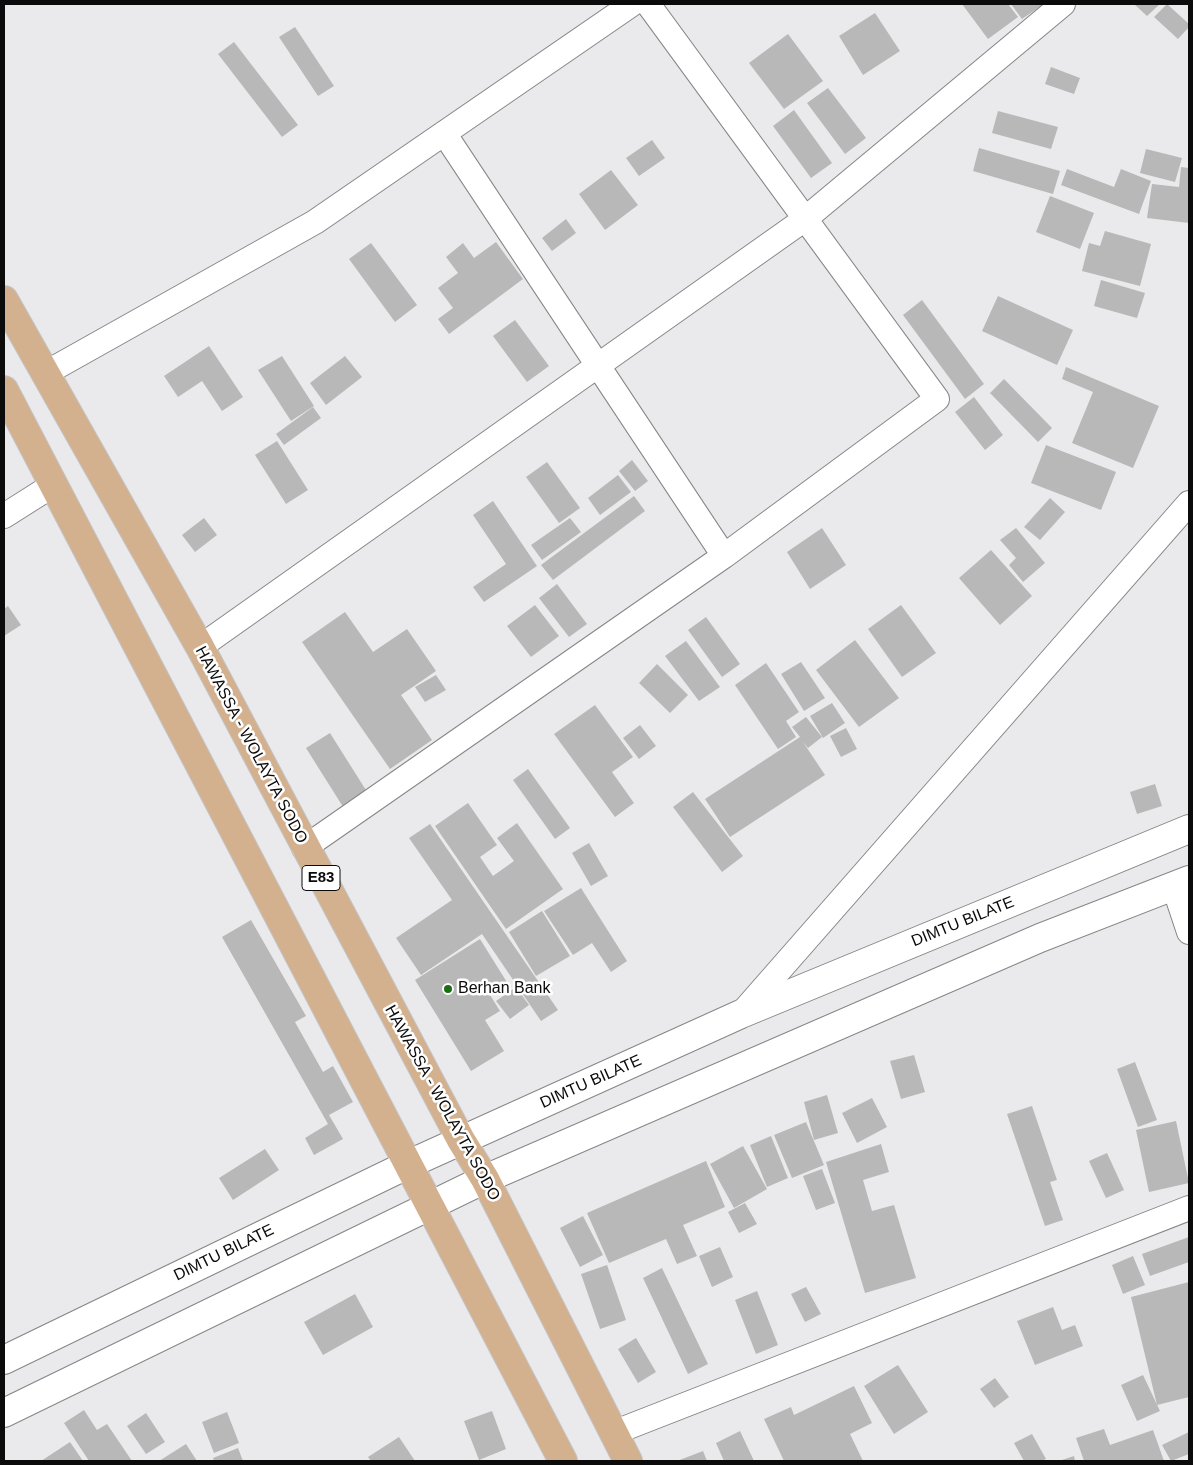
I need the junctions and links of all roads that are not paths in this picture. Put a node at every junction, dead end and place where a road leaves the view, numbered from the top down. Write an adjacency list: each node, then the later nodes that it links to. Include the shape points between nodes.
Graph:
1 (632, 4): 4 (street)
2 (648, 4): 5 (street)
3 (1063, 4): 5 (street)
4 (444, 133): 7 (street); 8 (street, via 315,222)
5 (805, 219): 7 (street); 13 (street, via 937,399)
6 (4, 300): 8 (main road, HAWASSA - WOLAYTA SODO / E83)
7 (598, 365): 13 (street); 14 (street)
8 (44, 374): 14 (main road, HAWASSA - WOLAYTA SODO / E83)
9 (4, 390): 10 (main road)
10 (53, 485): 12 (street); 21 (main road)
11 (1189, 503): 19 (street)
12 (4, 516)
13 (724, 556): 16 (street)
14 (200, 647): 16 (main road, HAWASSA - WOLAYTA SODO / E83)
15 (1189, 829): 19 (main road, DIMTU BILATE)
16 (304, 848): 20 (main road, HAWASSA - WOLAYTA SODO / E83)
17 (1181, 883): 18 (street); 22 (main road, via 1031,942)
18 (1189, 932)
19 (741, 1014): 20 (main road, DIMTU BILATE)
20 (461, 1140): 21 (main road, DIMTU BILATE); 22 (main road, HAWASSA - WOLAYTA SODO / E83)
21 (407, 1165): 23 (main road); 25 (main road, DIMTU BILATE)
22 (485, 1179): 23 (main road); 27 (main road, HAWASSA - WOLAYTA SODO / E83)
23 (429, 1206): 26 (main road); 28 (main road)
24 (1189, 1208): 27 (street)
25 (4, 1360)
26 (4, 1413)
27 (613, 1433): 29 (main road, HAWASSA - WOLAYTA SODO / E83)
28 (563, 1461)
29 (628, 1461)

